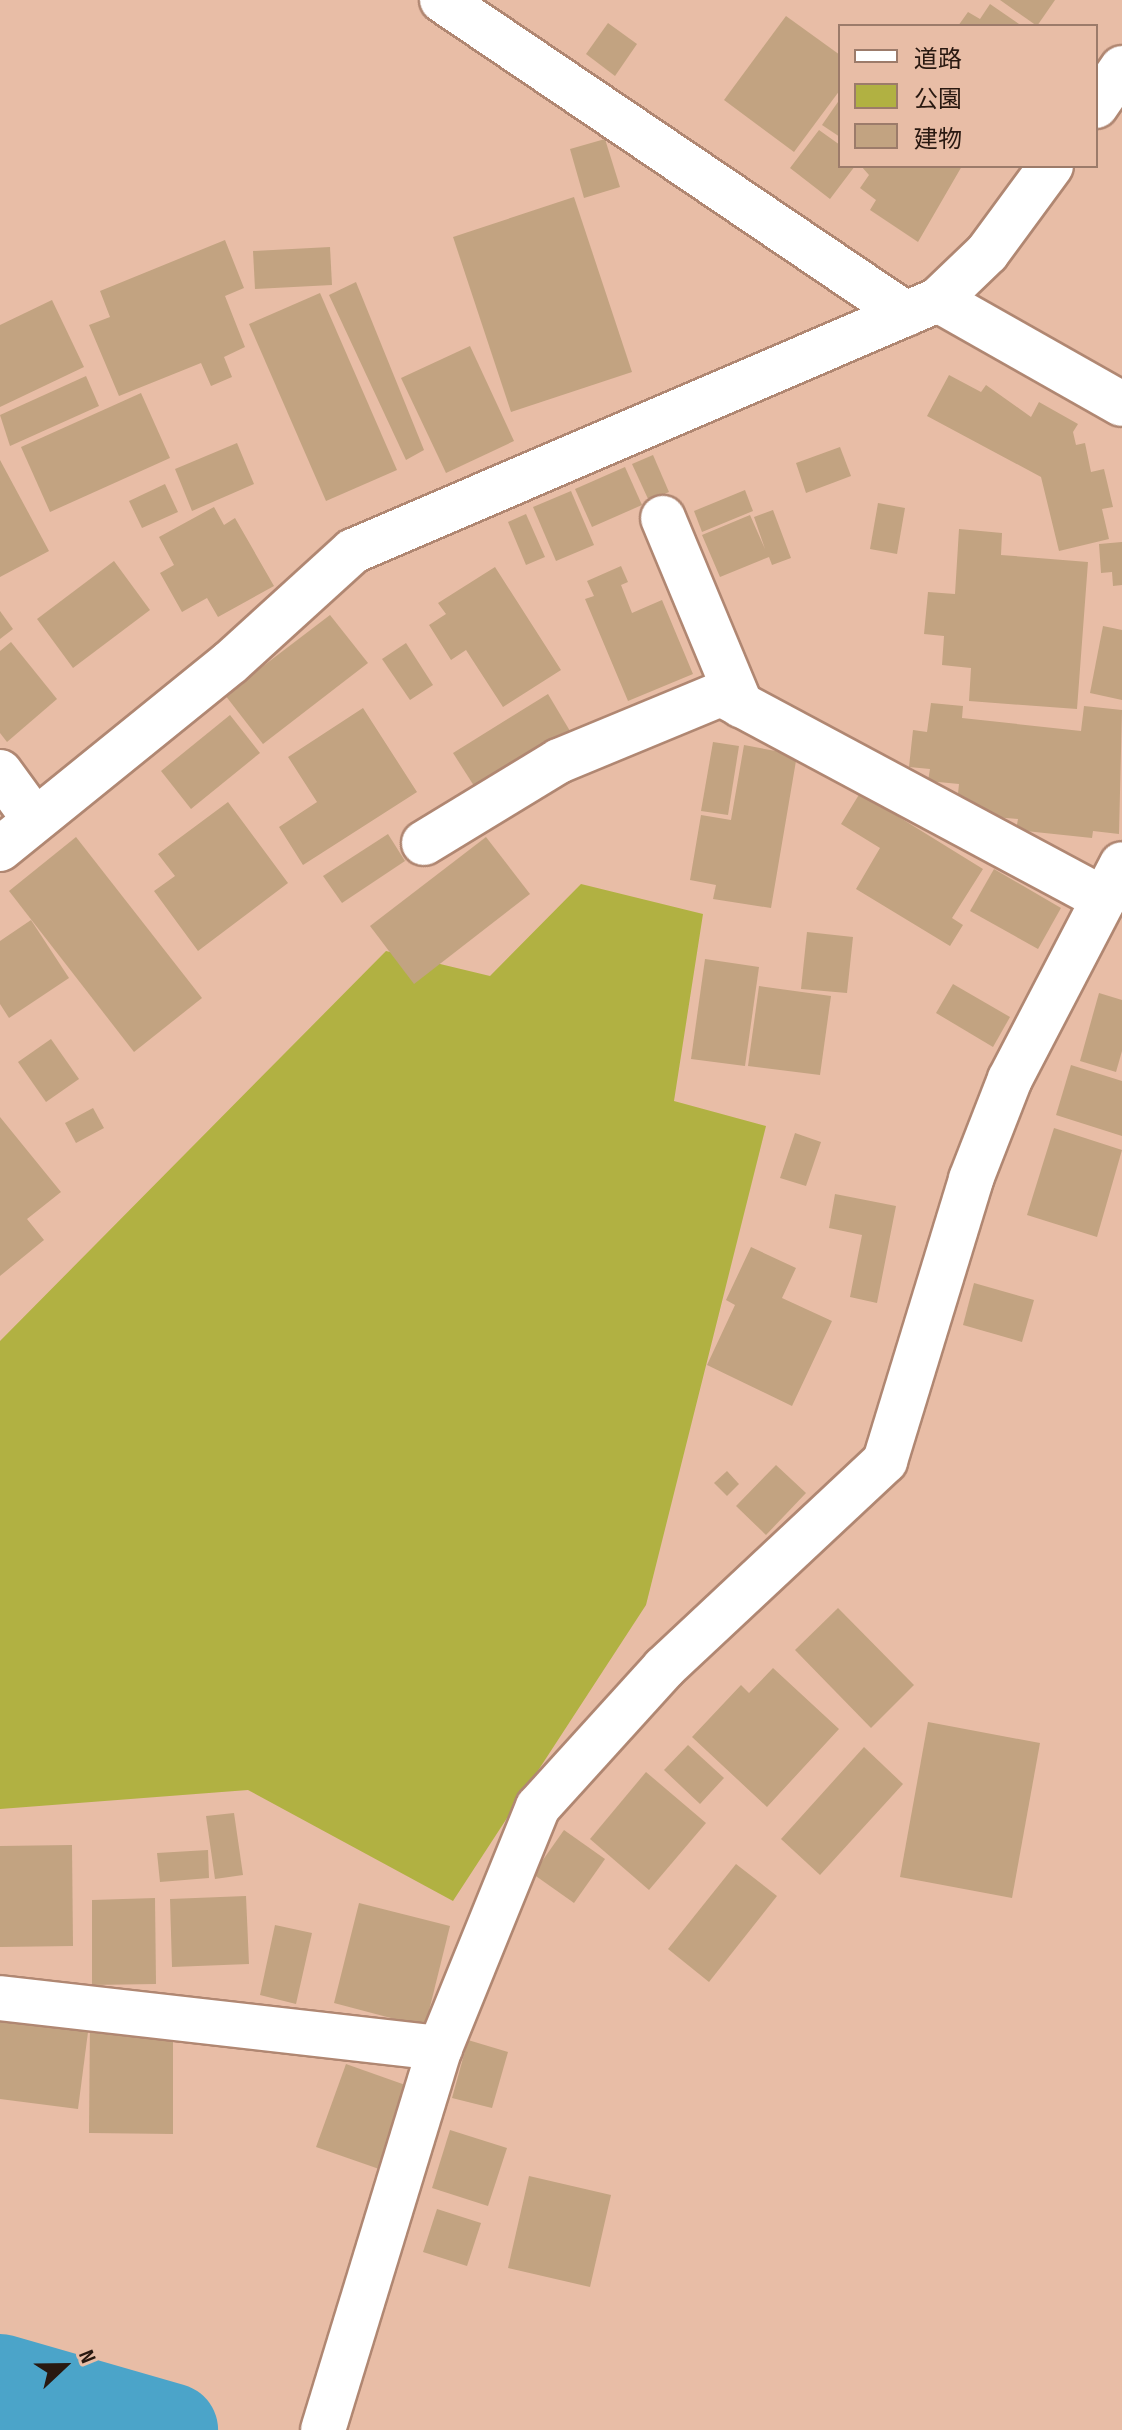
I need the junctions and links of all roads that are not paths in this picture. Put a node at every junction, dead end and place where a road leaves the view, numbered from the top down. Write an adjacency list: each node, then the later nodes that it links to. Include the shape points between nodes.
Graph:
1 (442, 0): 5 (street)
2 (1122, 68): 3 (street)
3 (1098, 103)
4 (1050, 168): 5 (street, via 987,253)
5 (922, 307): 6 (street); 10 (street, via 353,551 231,662)
6 (1122, 404)
7 (663, 518): 8 (street)
8 (741, 705): 11 (street, via 721,694 559,761); 13 (street)
9 (0, 772): 10 (street)
10 (35, 820): 12 (street)
11 (424, 843)
12 (0, 849)
13 (1113, 881): 15 (street, via 1010,1079 971,1179 885,1461 664,1668 538,1807)
14 (0, 1998): 15 (street)
15 (440, 2048): 16 (street)
16 (323, 2430)

